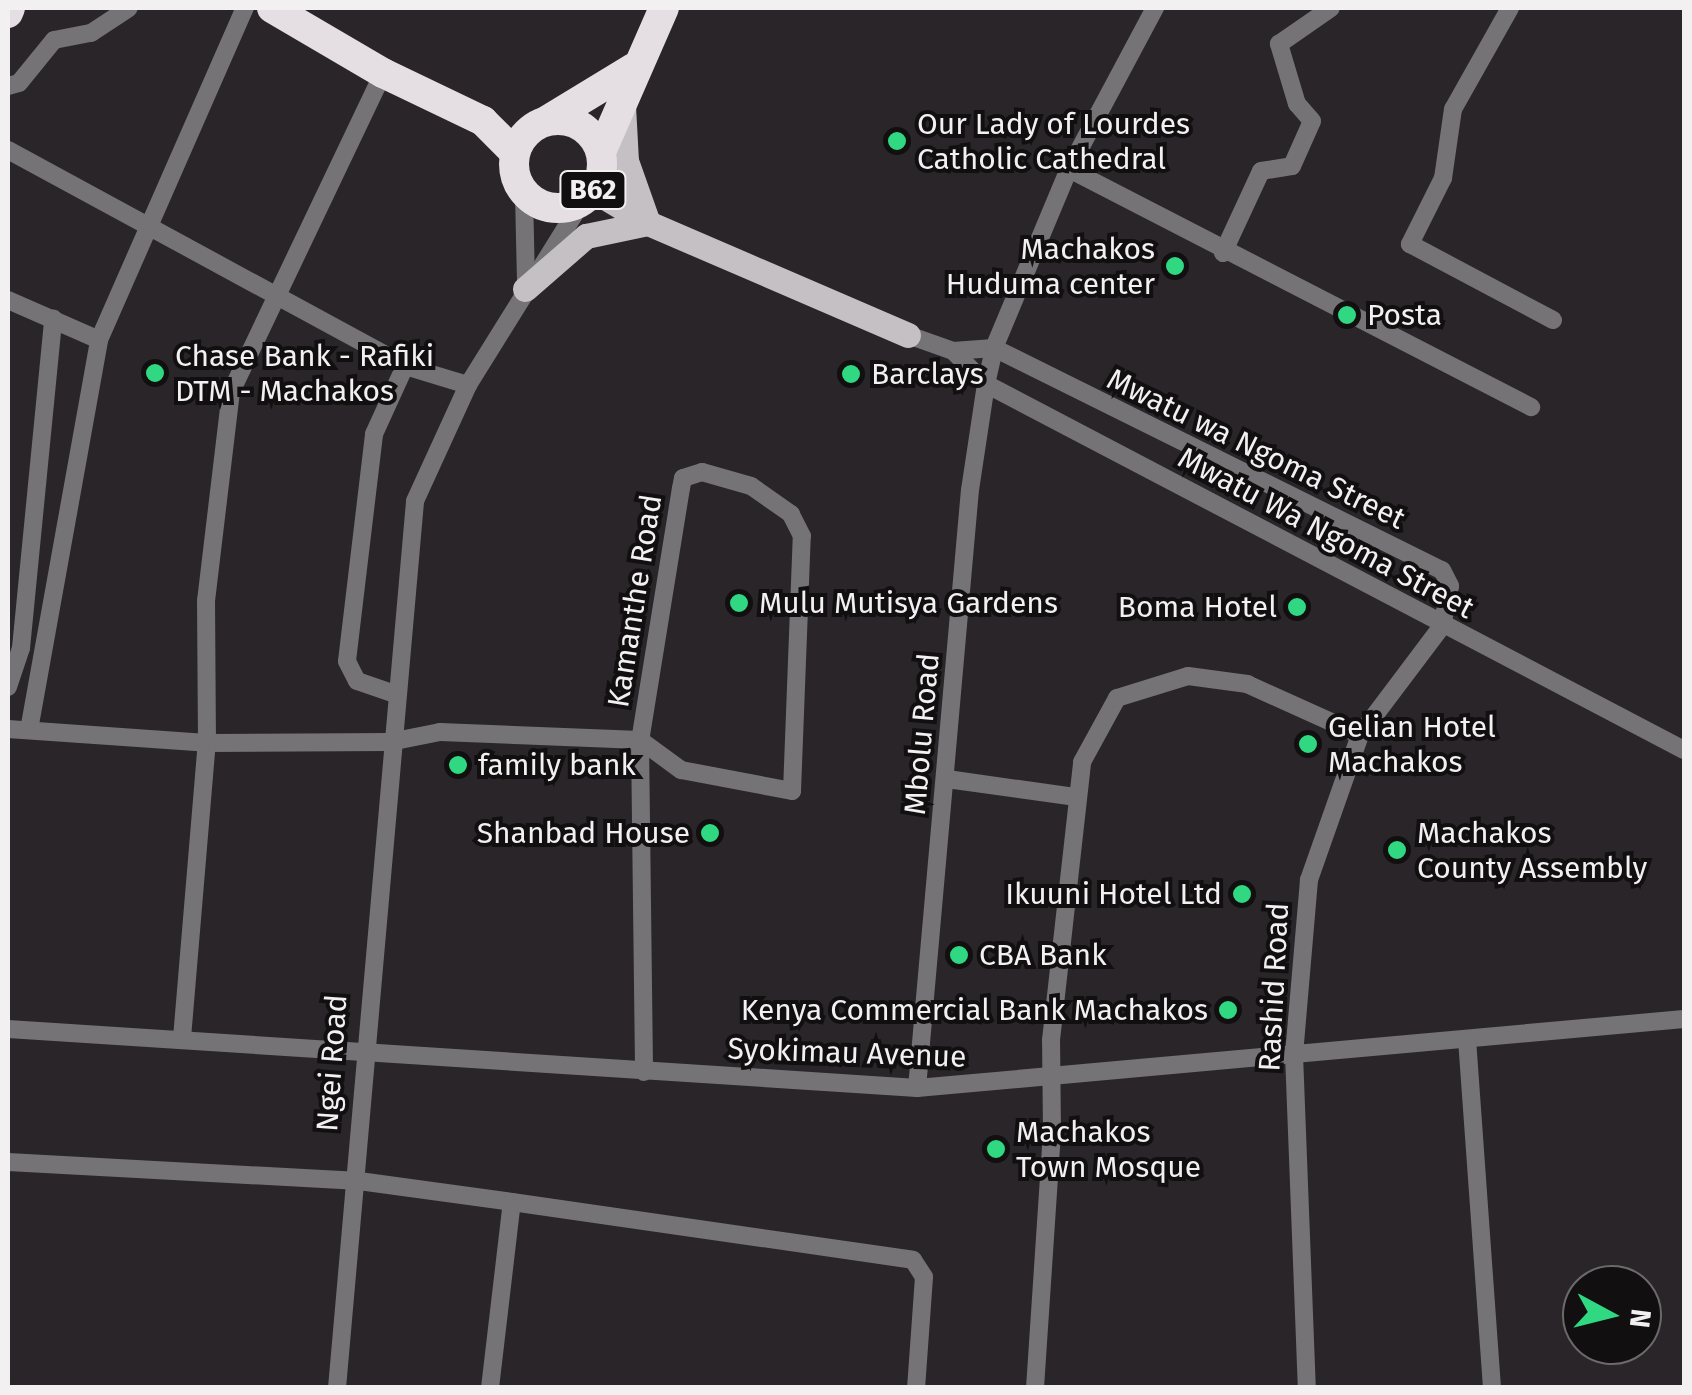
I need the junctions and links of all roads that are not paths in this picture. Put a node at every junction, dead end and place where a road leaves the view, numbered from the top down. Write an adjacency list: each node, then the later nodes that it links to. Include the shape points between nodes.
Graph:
1 (128, 8): 10 (street, via 92,34 54,40 19,83)
2 (246, 8): 21 (street)
3 (272, 8): 9 (highway, B62)
4 (664, 8): 8 (highway, B62)
5 (1155, 8): 17 (street, Mbolu Road)
6 (1330, 8): 22 (street, via 1279,44 1297,104 1312,121 1292,166 1261,171)
7 (1510, 8): 27 (street, via 1454,109 1443,178 1410,244)
8 (634, 67): 11 (highway, B62); 13 (highway, B62)
9 (383, 73): 12 (highway, B62); 24 (street)
10 (8, 86)
11 (622, 95): 16 (highway, B62); 20 (main road, via 626,162)
12 (483, 121): 13 (highway, B62); 15 (highway, B62)
13 (540, 123): 15 (highway, B62); 16 (highway, B62, via 576,124)
14 (8, 150): 21 (street)
15 (515, 152): 18 (highway, B62)
16 (601, 152): 19 (highway, B62)
17 (1069, 170): 22 (street); 30 (street, Mbolu Road)
18 (524, 194): 19 (highway, B62, via 550,209); 23 (street)
19 (587, 196): 20 (main road); 23 (street, Ngei Road)
20 (648, 222): 23 (main road, via 586,236); 28 (main road)
21 (149, 226): 24 (street); 29 (street)
22 (1223, 253): 35 (street)
23 (526, 290): 34 (street, Ngei Road)
24 (274, 297): 32 (street); 43 (street, via 231,392 218,473 206,601)
25 (8, 300): 26 (street)
26 (53, 320): 29 (street); 37 (street, via 21,648)
27 (1553, 320)
28 (908, 335): 31 (street)
29 (99, 340): 40 (street)
30 (994, 348): 31 (street); 33 (street, Mbolu Road); 36 (street, Mwatu wa Ngoma Street, via 1442,570 1451,604)
31 (953, 351): 33 (street, Mwatu Wa Ngoma Street)
32 (405, 366): 34 (street); 38 (street, via 374,434 346,661 358,681)
33 (986, 384): 36 (street, Mwatu Wa Ngoma Street); 46 (street, Mbolu Road, via 970,490)
34 (468, 385): 38 (street, Ngei Road, via 415,501)
35 (1531, 407)
36 (1442, 626): 41 (street, Rashid Road); 45 (street, Mwatu Wa Ngoma Street)
37 (8, 687)
38 (396, 694): 44 (street, Ngei Road)
39 (8, 728): 40 (street)
40 (30, 730): 43 (street)
41 (1360, 736): 47 (street, via 1247,684 1188,676 1117,698 1082,762); 53 (street, Rashid Road, via 1309,880)
42 (640, 740): 42 (street, Kamanthe Road, via 684,478 702,472 751,486 791,514 802,536 792,791 681,770); 44 (street, via 440,732); 54 (street, Kamanthe Road)
43 (207, 742): 44 (street); 50 (street)
44 (390, 742): 52 (street, Ngei Road)
45 (1684, 750)
46 (947, 779): 47 (street); 56 (street, Mbolu Road)
47 (1075, 797): 55 (street, via 1051,1040)
48 (1684, 1019): 51 (street, Syokimau Avenue)
49 (8, 1029): 50 (street, Syokimau Avenue)
50 (182, 1038): 52 (street, Syokimau Avenue)
51 (1468, 1039): 53 (street, Syokimau Avenue); 65 (street)
52 (368, 1050): 54 (street, Syokimau Avenue); 58 (street, Ngei Road)
53 (1294, 1054): 55 (street, Syokimau Avenue); 64 (street, Rashid Road)
54 (644, 1072): 56 (street, Syokimau Avenue)
55 (1054, 1079): 56 (street, Syokimau Avenue); 63 (street)
56 (917, 1088)
57 (8, 1162): 58 (street)
58 (358, 1181): 59 (street); 60 (street, Ngei Road)
59 (512, 1202): 61 (street); 62 (street, via 913,1260 924,1277)
60 (338, 1388)
61 (490, 1388)
62 (916, 1388)
63 (1034, 1388)
64 (1308, 1388)
65 (1492, 1388)

